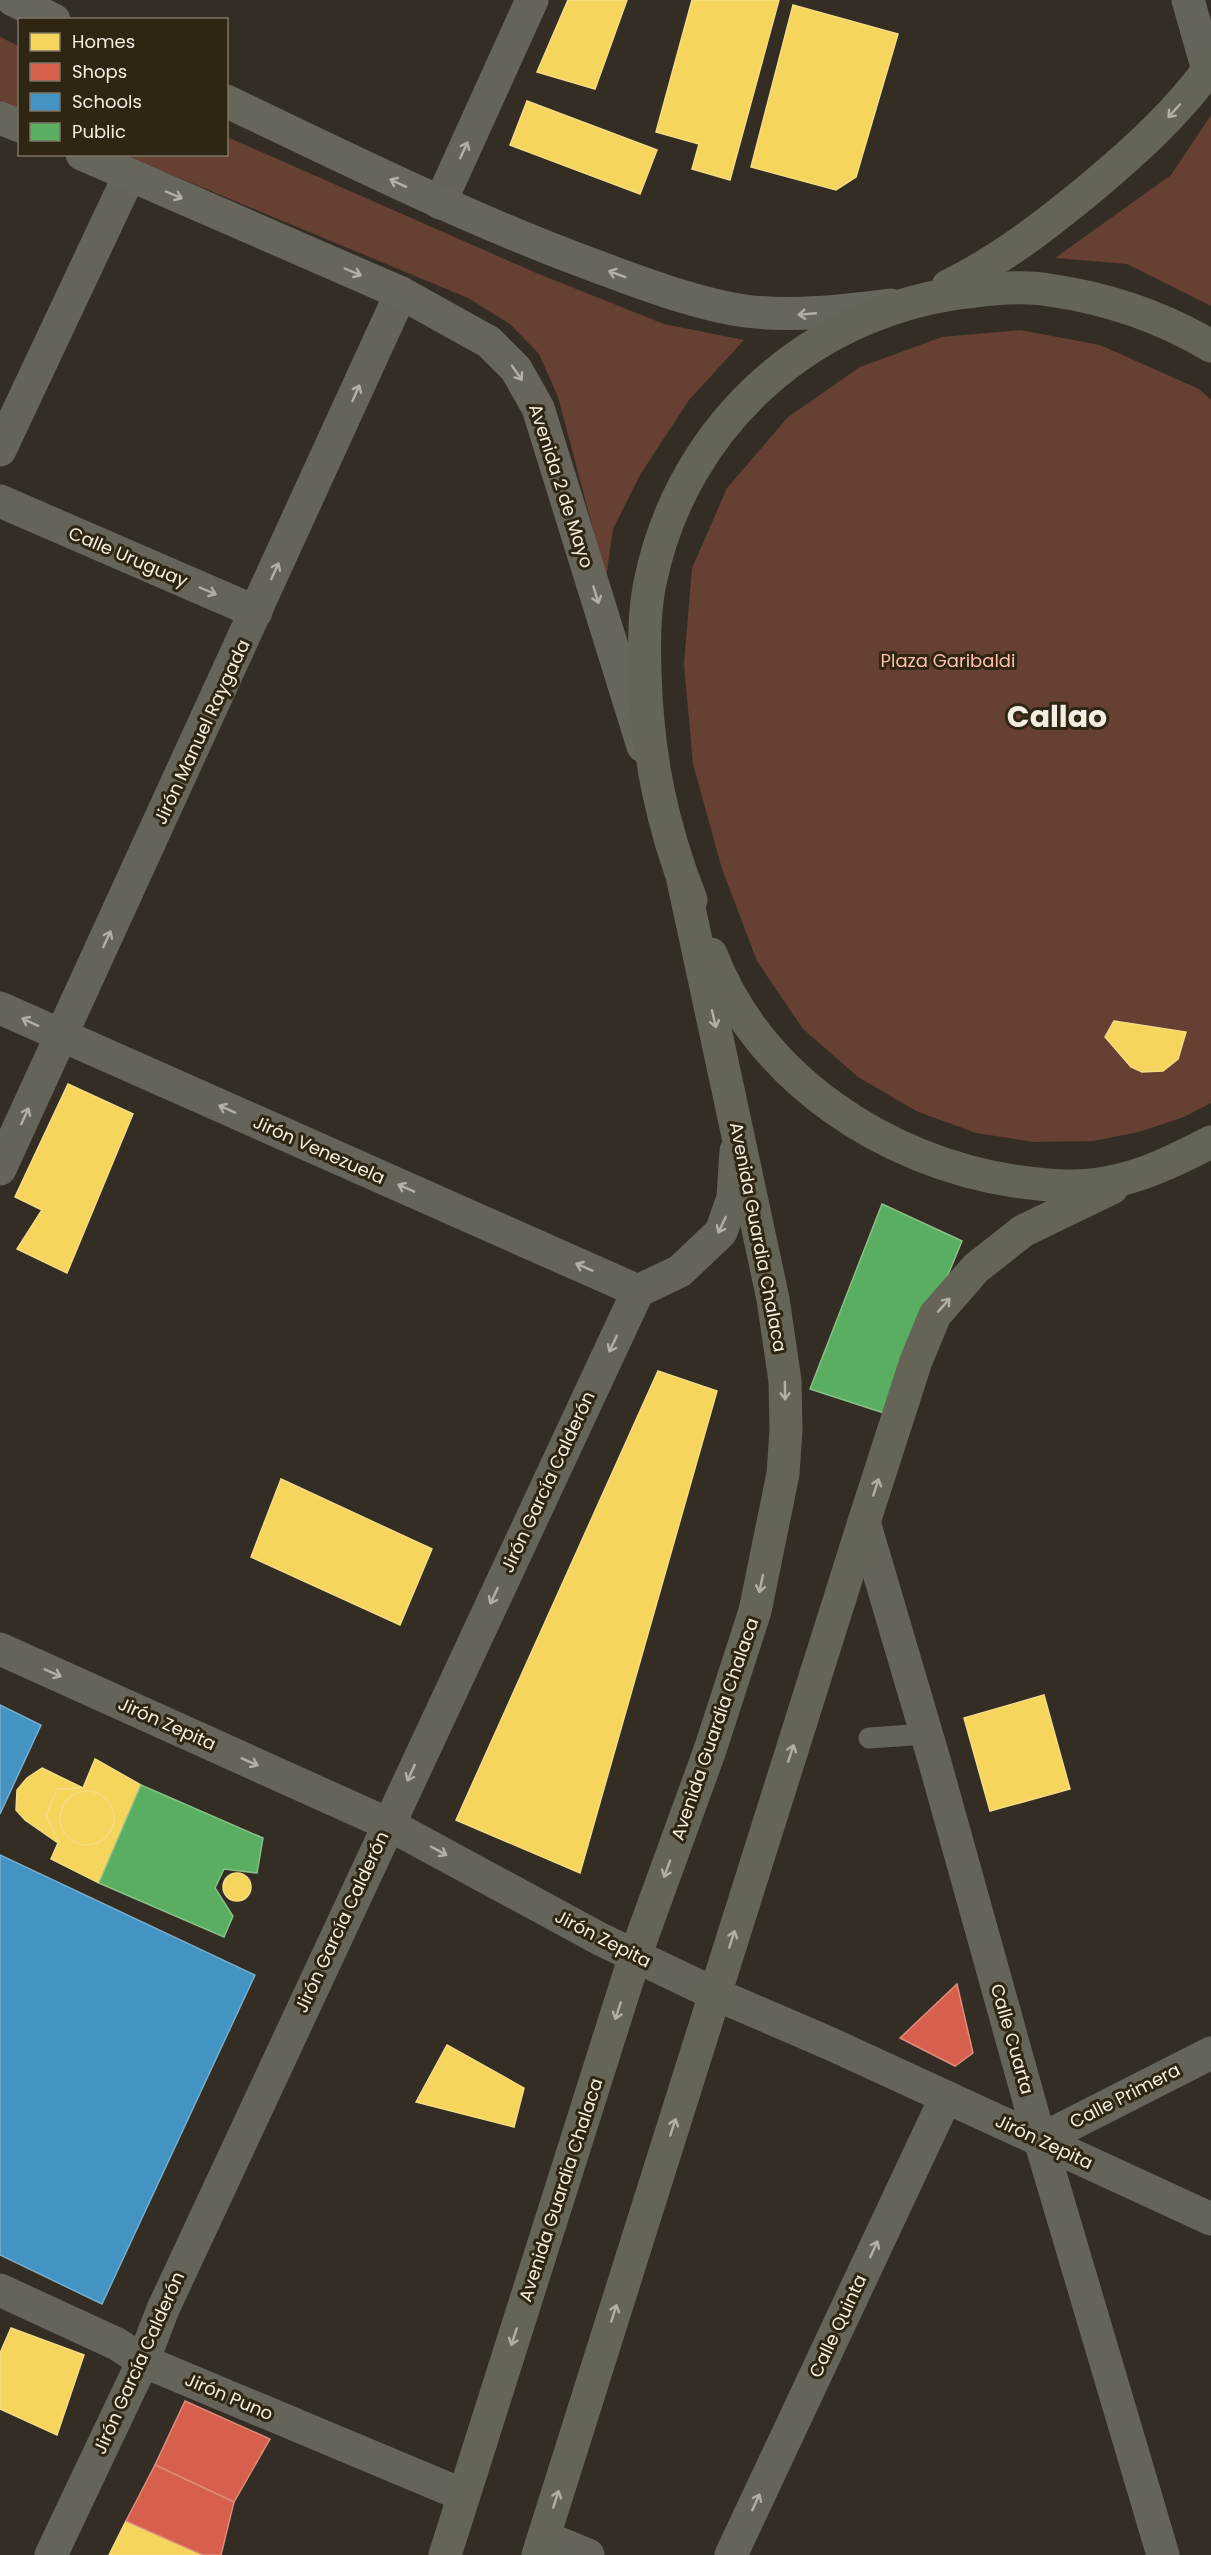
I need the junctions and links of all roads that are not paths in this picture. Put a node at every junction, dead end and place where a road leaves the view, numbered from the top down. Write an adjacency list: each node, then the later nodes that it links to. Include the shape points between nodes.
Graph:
1 (13, 0): 4 (main road)
2 (532, 0): 11 (street, one-way to 2)
3 (1188, 0): 5 (street)
4 (50, 18)
5 (1210, 68): 13 (main road, one-way to 13, via 1132,154 1037,233 986,267)
6 (228, 102): 11 (main road, one-way to 6)
7 (0, 118): 8 (main road)
8 (18, 125)
9 (86, 156): 10 (main road, Avenida 2 de Mayo)
10 (129, 176): 12 (main road, Avenida 2 de Mayo, one-way to 12); 15 (street)
11 (440, 203): 13 (main road, one-way to 11, via 797,315 743,311 664,291)
12 (401, 293): 17 (street, Jirón Manuel Raygada, one-way to 12); 18 (main road, Avenida 2 de Mayo, one-way to 18, via 489,342 516,369 538,408)
13 (914, 301): 14 (main road, via 991,289 1047,289 1104,301 1155,318); 18 (main road, via 842,328 793,359 742,403 711,439 686,481 665,531 650,583 645,630 646,725)
14 (1211, 346)
15 (0, 450)
16 (0, 501): 17 (street, Calle Uruguay, one-way to 17)
17 (256, 612): 21 (street, Jirón Manuel Raygada, one-way to 17)
18 (658, 796): 19 (main road)
19 (683, 880): 22 (main road, Avenida Guardia Chalaca, one-way to 22); 25 (main road, via 716,967 740,1009 769,1049 806,1087 847,1118 937,1163 985,1177 1046,1186 1105,1183)
20 (0, 1008): 21 (street, Jirón Venezuela, one-way to 20)
21 (62, 1037): 24 (street, Jirón Manuel Raygada, one-way to 21); 26 (street, Jirón Venezuela, one-way to 21)
22 (738, 1127): 26 (street, one-way to 26, via 733,1198 721,1232 680,1271); 32 (main road, Avenida Guardia Chalaca, one-way to 32, via 773,1299 785,1381 783,1474 755,1611 710,1750)
23 (1207, 1148): 25 (main road)
24 (0, 1169)
25 (1152, 1170): 27 (main road, one-way to 25, via 916,1361 935,1315 976,1268 1023,1231)
26 (638, 1291): 31 (street, Jirón García Calderón, one-way to 31)
27 (864, 1522): 29 (street, Calle Cuarta); 33 (main road, one-way to 27)
28 (0, 1649): 31 (street, Jirón Zepita, one-way to 31)
29 (926, 1734): 30 (lane); 36 (street, Calle Cuarta)
30 (869, 1738)
31 (388, 1824): 32 (street, Jirón Zepita, one-way to 32); 39 (street, Jirón García Calderón, via 163,2309)
32 (635, 1956): 33 (street, Jirón Zepita); 40 (main road, Avenida Guardia Chalaca, one-way to 40)
33 (715, 1994): 35 (street, Jirón Zepita); 41 (main road, one-way to 33)
34 (1211, 2053): 36 (street, Calle Primera)
35 (946, 2097): 36 (street, Jirón Zepita); 45 (street, Calle Quinta, one-way to 35)
36 (1040, 2140): 37 (street, Jirón Zepita); 46 (street, Calle Cuarta)
37 (1211, 2219)
38 (0, 2290): 39 (street, Jirón Puno, via 117,2344)
39 (143, 2361): 40 (street, Jirón Puno); 42 (street, Jirón García Calderón)
40 (463, 2495): 43 (main road, Avenida Guardia Chalaca)
41 (541, 2546): 44 (street)
42 (51, 2555)
43 (445, 2555)
44 (588, 2555)
45 (731, 2555)
46 (1163, 2555)

